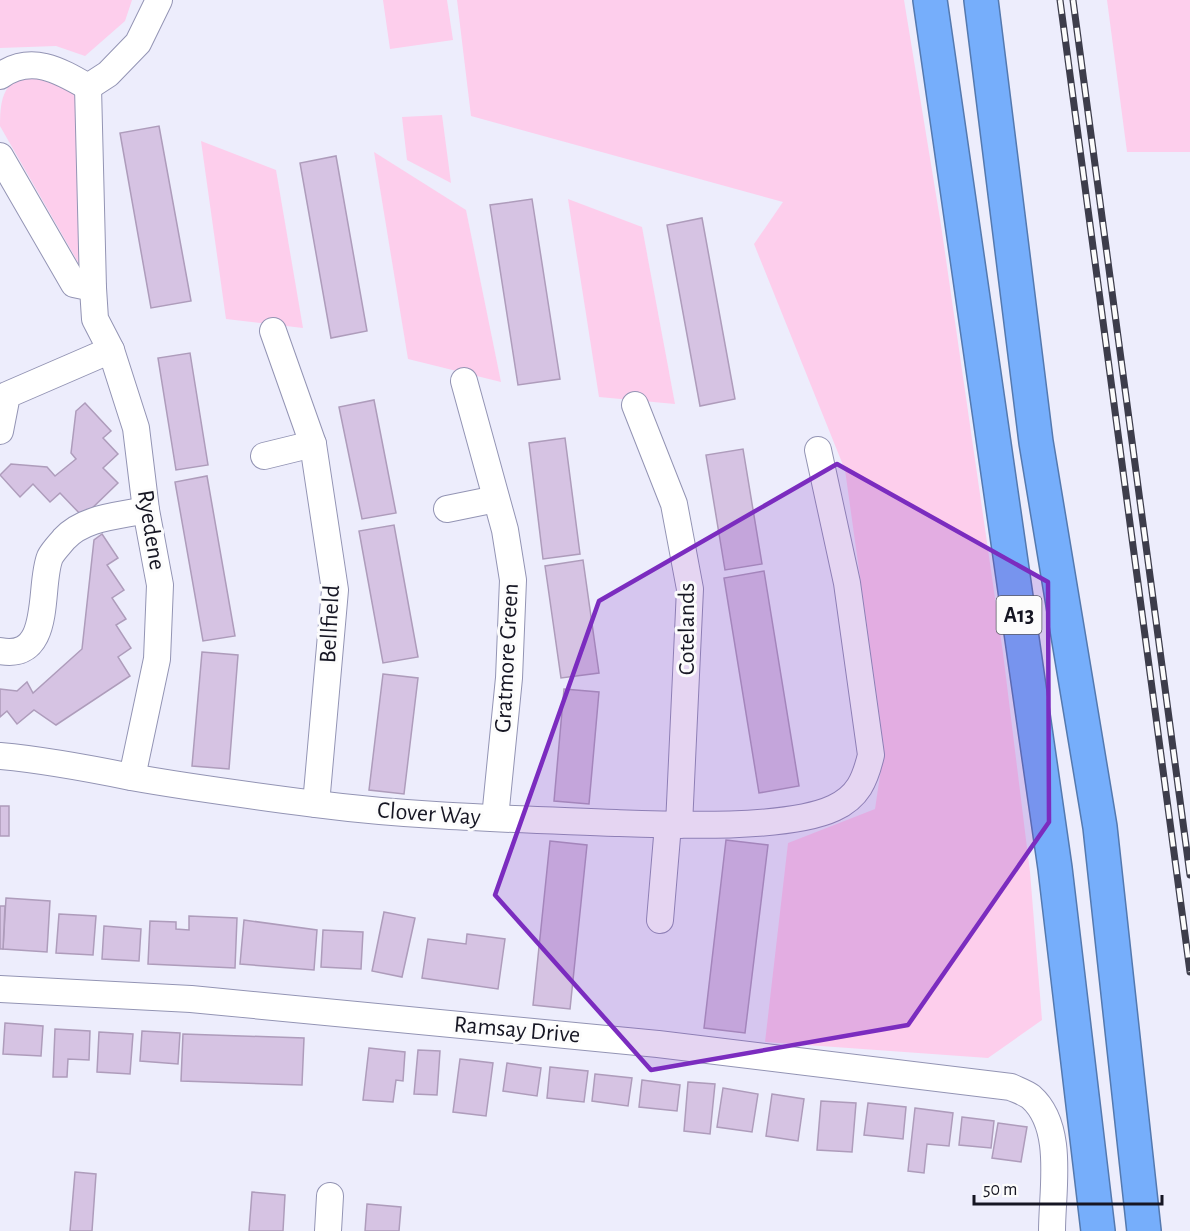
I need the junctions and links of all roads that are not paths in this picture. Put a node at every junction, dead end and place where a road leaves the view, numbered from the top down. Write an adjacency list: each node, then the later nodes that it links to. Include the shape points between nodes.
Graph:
1 (159, 0): 5 (street, via 138,43 108,74)
2 (930, 0): 31 (highway, A13, via 1055,868)
3 (981, 0): 32 (highway, A13, via 1036,442 1100,827)
4 (0, 76): 5 (street, via 18,66 35,64 51,67)
5 (88, 87): 7 (street, Ryedene)
6 (0, 156): 7 (street, via 74,284)
7 (93, 288): 9 (street, Ryedene, via 95,319)
8 (273, 331): 14 (street, Bellfield)
9 (111, 350): 11 (street); 19 (street, Ryedene, via 136,428)
10 (464, 381): 17 (street, Gratmore Green)
11 (4, 390): 13 (street)
12 (635, 405): 25 (street, Cotelands, via 674,504 690,589)
13 (0, 431)
14 (313, 444): 16 (street); 23 (street, Bellfield, via 335,590)
15 (818, 450): 25 (street, Clover Way, via 847,583 871,755 866,778 856,795 833,809 809,816)
16 (264, 456)
17 (496, 499): 18 (street); 24 (street, Gratmore Green, via 513,580 509,678)
18 (447, 509)
19 (146, 510): 20 (street, via 82,524 65,538 50,558 36,636 23,648); 22 (street, Ryedene, via 160,585 157,659)
20 (0, 651)
21 (0, 756): 22 (street, Clover Way)
22 (132, 777): 23 (street, Clover Way)
23 (316, 804): 24 (street, Clover Way, via 425,816)
24 (495, 818): 25 (street, Clover Way)
25 (674, 825): 26 (street, Cotelands)
26 (660, 920)
27 (0, 989): 30 (street, Ramsay Drive, via 191,999 658,1044 1011,1087 1030,1096 1045,1113 1053,1134)
28 (330, 1196): 29 (street)
29 (328, 1231)
30 (1052, 1231)
31 (1098, 1231)
32 (1144, 1231)

